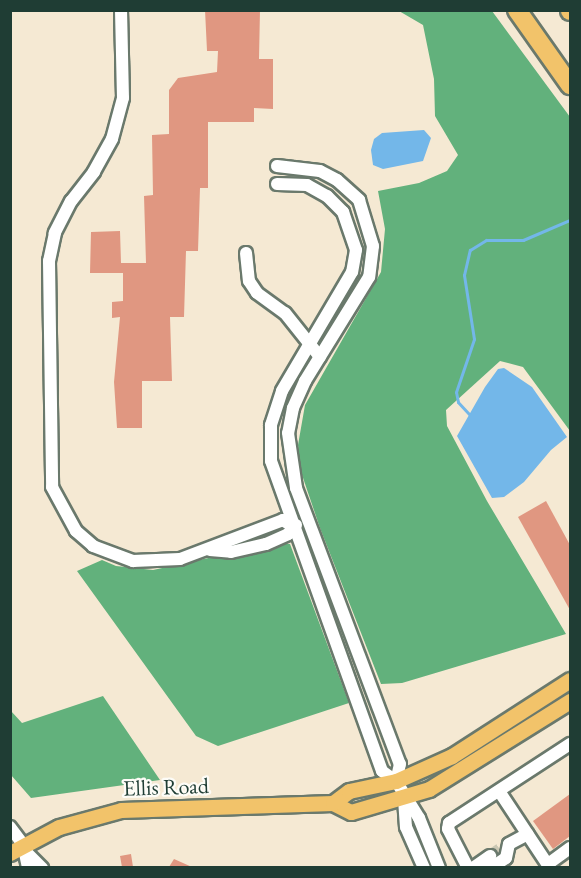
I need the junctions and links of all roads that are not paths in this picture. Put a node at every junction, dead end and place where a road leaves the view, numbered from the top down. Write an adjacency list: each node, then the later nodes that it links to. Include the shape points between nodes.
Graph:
1 (121, 10): 12 (street, via 123,98 112,139 94,172 71,201 55,233 49,261 52,487 76,531 112,555 157,563 205,550 283,520)
2 (517, 10): 5 (highway)
3 (526, 10): 4 (highway)
4 (570, 64)
5 (570, 85)
6 (277, 166): 10 (street, via 320,171 338,180 359,200 368,221 373,246 369,277)
7 (277, 184): 9 (street, via 307,185 327,195 343,212 354,241 352,272)
8 (246, 253): 9 (street, via 249,281 257,293 285,313)
9 (307, 345): 10 (street); 12 (street, via 282,391 271,425 271,460)
10 (320, 357): 11 (street, via 293,408 288,433 289,458)
11 (308, 520): 12 (street); 13 (street)
12 (292, 526): 14 (street)
13 (361, 666): 14 (street); 18 (street, via 400,764)
14 (348, 672): 18 (street, via 382,771)
15 (570, 680): 18 (main road, Ellis Road, via 477,743)
16 (570, 701): 20 (main road, Ellis Road, via 460,773)
17 (570, 747): 19 (street)
18 (396, 781): 20 (street); 21 (main road, Ellis Road, via 349,791)
19 (499, 791): 23 (street); 32 (street, via 453,818 448,829)
20 (404, 799): 21 (main road, Ellis Road, via 351,812); 30 (street, via 406,827); 31 (street, via 419,818)
21 (333, 803): 25 (main road, Ellis Road, via 121,810 76,820)
22 (10, 827): 25 (street)
23 (528, 834): 26 (street); 27 (street)
24 (570, 848): 27 (street)
25 (20, 850): 28 (street); 29 (street)
26 (498, 854): 33 (street)
27 (549, 866)
28 (28, 867)
29 (42, 867)
30 (424, 867)
31 (439, 867)
32 (468, 867)
33 (473, 867)

